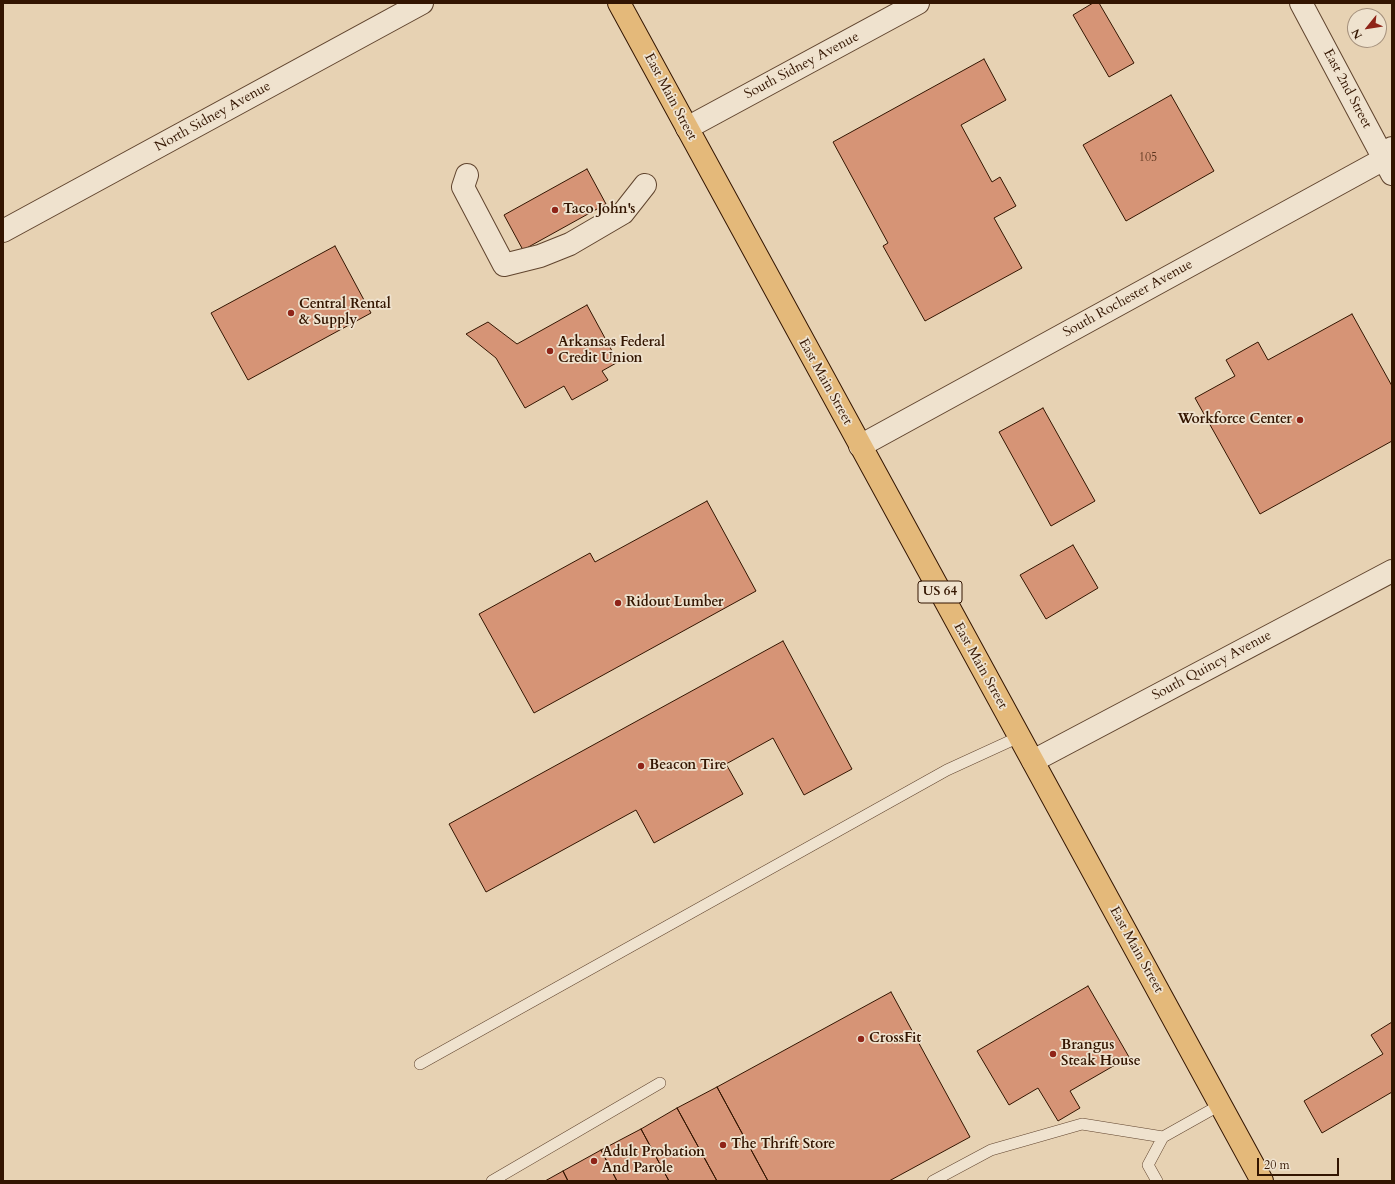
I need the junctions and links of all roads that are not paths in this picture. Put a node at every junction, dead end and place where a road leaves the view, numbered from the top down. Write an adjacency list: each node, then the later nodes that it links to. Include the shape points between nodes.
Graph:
1 (422, 3): 9 (street, North Sidney Avenue)
2 (619, 3): 5 (main road, East Main Street / US 64)
3 (918, 3): 5 (street, South Sidney Avenue)
4 (1302, 3): 6 (street, East 2nd Street)
5 (687, 128): 10 (main road, East Main Street / US 64)
6 (1389, 160): 10 (street, South Rochester Avenue)
7 (467, 175): 8 (street, via 463,187 504,265 540,256 570,244 623,213)
8 (645, 185)
9 (3, 231)
10 (860, 446): 12 (main road, East Main Street / US 64)
11 (1392, 571): 13 (street, South Quincy Avenue)
12 (1019, 737): 13 (main road, East Main Street / US 64); 14 (lane, via 947,770)
13 (1033, 762): 16 (main road, East Main Street / US 64)
14 (420, 1064)
15 (660, 1083): 18 (lane)
16 (1220, 1105): 17 (lane); 21 (main road, East Main Street / US 64)
17 (1163, 1137): 19 (lane, via 1082,1124 991,1150); 20 (lane, via 1148,1165)
18 (492, 1181)
19 (933, 1181)
20 (1156, 1181)
21 (1262, 1181)

